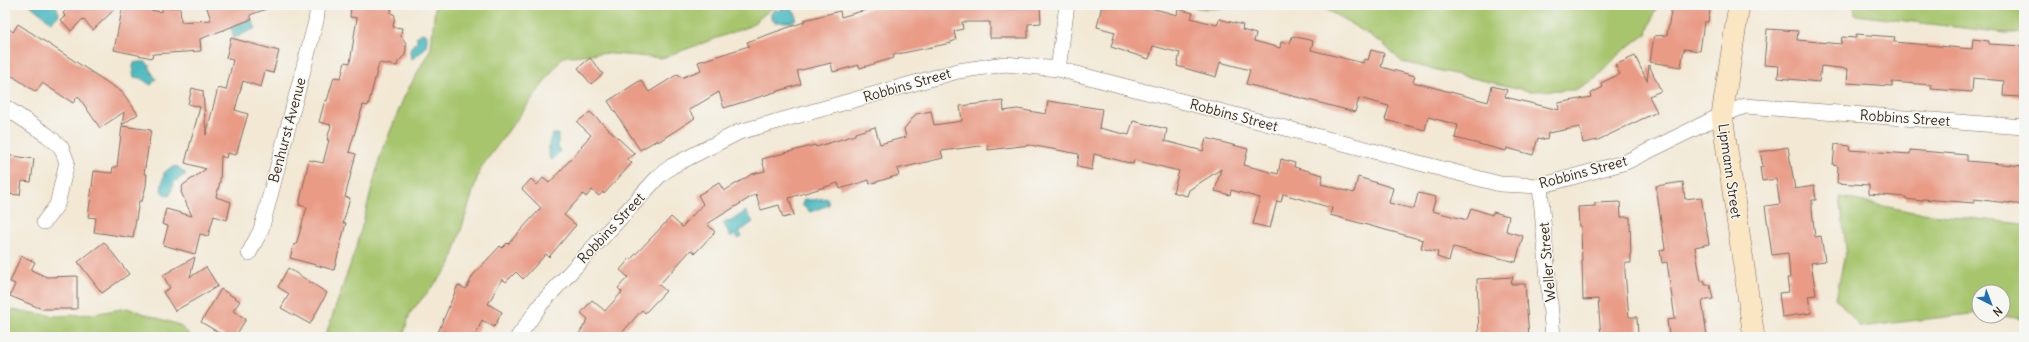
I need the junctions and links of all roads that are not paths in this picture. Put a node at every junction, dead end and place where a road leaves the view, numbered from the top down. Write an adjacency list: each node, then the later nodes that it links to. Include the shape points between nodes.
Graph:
1 (318, 5): 10 (street, Benhurst Avenue, via 261,230)
2 (1067, 5): 4 (street)
3 (1739, 5): 6 (street, Lipmann Street)
4 (1058, 69): 8 (street, Robbins Street, via 1500,184); 11 (street, Robbins Street, via 1005,64 958,71 739,132 672,166 659,176 541,304)
5 (5, 107): 9 (street, via 61,147 67,162 57,205)
6 (1722, 115): 7 (street, Robbins Street, via 1745,106); 8 (street, Robbins Street, via 1626,162); 13 (street, Lipmann Street)
7 (2024, 127)
8 (1540, 186): 12 (street, Weller Street)
9 (44, 222)
10 (249, 253)
11 (518, 337)
12 (1553, 337)
13 (1754, 337)

